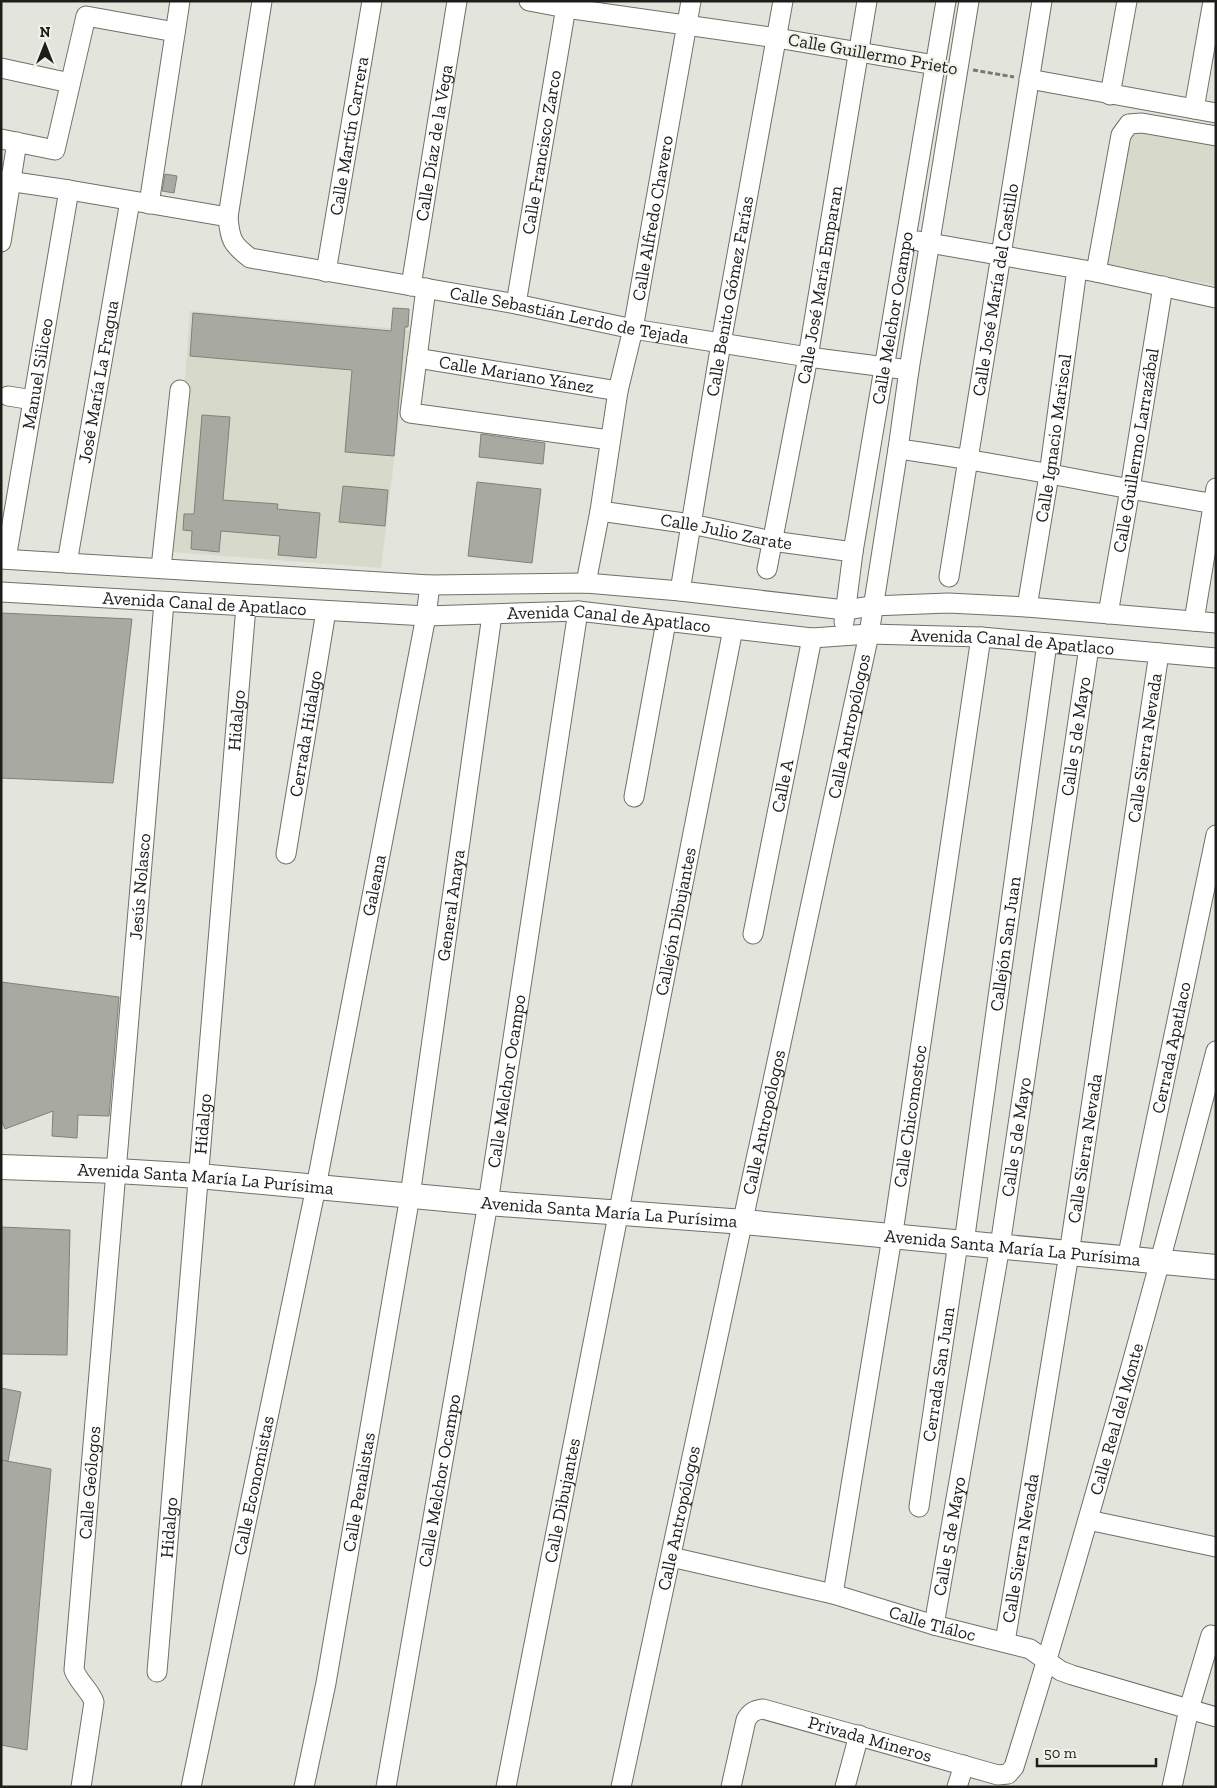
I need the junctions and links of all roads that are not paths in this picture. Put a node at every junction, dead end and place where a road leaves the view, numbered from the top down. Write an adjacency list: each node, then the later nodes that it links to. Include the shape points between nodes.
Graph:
1 (180, 1): 16 (street)
2 (262, 1): 32 (street)
3 (372, 1): 38 (street, Calle Martín Carrera)
4 (456, 1): 41 (street, Calle Díaz de la Vega)
5 (529, 1): 14 (street, Calle Guillermo Prieto)
6 (691, 1): 15 (street, Calle Alfredo Chavero)
7 (783, 1): 17 (street, Calle Benito Gómez Farías)
8 (867, 1): 18 (street, Calle José María Emparan)
9 (946, 1): 19 (street, Calle Melchor Ocampo)
10 (969, 1): 35 (street, Calle Melchor Ocampo)
11 (1042, 1): 21 (street, Calle José María del Castillo)
12 (1127, 1): 23 (street)
13 (1213, 1): 24 (street)
14 (567, 5): 15 (street, Calle Guillermo Prieto); 43 (street, Calle Francisco Zarco)
15 (687, 24): 17 (street, Calle Guillermo Prieto); 44 (street, Calle Alfredo Chavero)
16 (175, 32): 22 (street, via 86,16); 31 (street)
17 (777, 38): 18 (street, Calle Guillermo Prieto); 45 (street, Calle Benito Gómez Farías)
18 (859, 52): 19 (street, Calle Guillermo Prieto); 46 (street, Calle José María Emparan)
19 (935, 65): 33 (street, Calle Melchor Ocampo)
20 (1, 68): 22 (street)
21 (1029, 79): 23 (street); 36 (street, Calle José María del Castillo)
22 (70, 83): 27 (street, via 55,150)
23 (1110, 95): 24 (street)
24 (1194, 109): 25 (street)
25 (1216, 113)
26 (1216, 136): 39 (street, via 1142,123 1128,124 1120,135)
27 (9, 140): 28 (street)
28 (6, 181): 29 (street); 34 (street)
29 (69, 190): 30 (street); 53 (street, Manuel Siliceo)
30 (130, 200): 31 (street); 65 (street, José María La Fragua)
31 (149, 204): 32 (street)
32 (228, 217): 38 (street, Calle Sebastián Lerdo de Tejada, via 235,246 250,258)
33 (905, 239): 35 (street); 48 (street, Calle Melchor Ocampo)
34 (1, 242)
35 (930, 243): 36 (street); 49 (street, Calle Melchor Ocampo)
36 (1001, 255): 37 (street); 56 (street, Calle José María del Castillo)
37 (1077, 269): 39 (street); 57 (street, Calle Ignacio Mariscal)
38 (326, 272): 41 (street, Calle Sebastián Lerdo de Tejada)
39 (1096, 272): 40 (street)
40 (1163, 286): 42 (street); 58 (street, Calle Guillermo Larrazábal)
41 (418, 287): 43 (street, Calle Sebastián Lerdo de Tejada); 47 (street, Calle Díaz de la Vega)
42 (1216, 298)
43 (516, 304): 44 (street, Calle Sebastián Lerdo de Tejada)
44 (633, 329): 45 (street, Calle Sebastián Lerdo de Tejada); 51 (street, Calle Alfredo Chavero)
45 (721, 343): 46 (street, Calle Sebastián Lerdo de Tejada); 61 (street, Calle Benito Gómez Farías)
46 (808, 357): 48 (street, Calle Sebastián Lerdo de Tejada); 62 (street, Calle José María Emparan)
47 (417, 358): 51 (street, Calle Mariano Yánez); 54 (street, Calle Díaz de la Vega, via 410,412)
48 (885, 367): 49 (street, Calle Sebastián Lerdo de Tejada); 63 (street, Calle Melchor Ocampo)
49 (909, 370): 55 (street, Calle Melchor Ocampo)
50 (180, 390): 66 (street)
51 (618, 391): 54 (street, Calle Alfredo Chavero)
52 (8, 396): 53 (street)
53 (33, 400): 64 (street, Manuel Siliceo)
54 (610, 440): 60 (street, Calle Alfredo Chavero)
55 (898, 448): 56 (street); 75 (street, Calle Melchor Ocampo)
56 (968, 458): 57 (street); 68 (street, Calle José María del Castillo)
57 (1049, 475): 58 (street); 76 (street, Calle Ignacio Mariscal)
58 (1130, 489): 59 (street); 80 (street, Calle Guillermo Larrazábal)
59 (1215, 498): 83 (street)
60 (600, 511): 61 (street, Calle Julio Zarate); 69 (street, Calle Alfredo Chavero)
61 (691, 524): 62 (street, Calle Julio Zarate); 71 (street, Calle Benito Gómez Farías)
62 (772, 541): 63 (street, Calle Julio Zarate); 67 (street, Calle José María Emparan)
63 (853, 552): 77 (street, Calle Melchor Ocampo)
64 (4, 559): 65 (street, Avenida Canal de Apatlaco)
65 (67, 563): 66 (street, Avenida Canal de Apatlaco)
66 (161, 568): 70 (street, Avenida Canal de Apatlaco)
67 (767, 569)
68 (949, 577)
69 (586, 583): 70 (street, Avenida Canal de Apatlaco); 71 (street, Avenida Canal de Apatlaco)
70 (430, 585): 82 (street, Galeana)
71 (680, 591): 77 (street, Avenida Canal de Apatlaco)
72 (1, 592): 73 (street, Avenida Canal de Apatlaco)
73 (164, 602): 74 (street, Avenida Canal de Apatlaco); 101 (street, Jesús Nolasco)
74 (246, 606): 78 (street, Avenida Canal de Apatlaco); 102 (street, Hidalgo)
75 (872, 606): 76 (street, Avenida Canal de Apatlaco, via 948,603); 77 (street, Avenida Canal de Apatlaco); 87 (street, Calle Melchor Ocampo)
76 (1027, 607): 80 (street, Avenida Canal de Apatlaco)
77 (846, 610): 88 (street, Calle Melchor Ocampo)
78 (326, 611): 82 (street, Avenida Canal de Apatlaco); 97 (street, Cerrada Hidalgo)
79 (578, 611): 81 (street, Avenida Canal de Apatlaco); 84 (street, Avenida Canal de Apatlaco); 105 (street, Calle Melchor Ocampo)
80 (1108, 614): 83 (street, Avenida Canal de Apatlaco)
81 (492, 615): 82 (street, Avenida Canal de Apatlaco); 104 (street, General Anaya)
82 (426, 616): 103 (street, Galeana)
83 (1194, 621): 85 (street, Avenida Canal de Apatlaco)
84 (666, 622): 86 (street, Avenida Canal de Apatlaco); 95 (street)
85 (1216, 624)
86 (733, 630): 90 (street, Avenida Canal de Apatlaco); 106 (street, Callejón Dibujantes)
87 (869, 634): 88 (street, Avenida Canal de Apatlaco); 89 (street, Avenida Canal de Apatlaco); 107 (street, Calle Antropólogos)
88 (842, 636): 90 (street, Avenida Canal de Apatlaco)
89 (981, 637): 91 (street, Avenida Canal de Apatlaco); 108 (street, Calle Chicomostoc)
90 (812, 638): 98 (street, Calle A)
91 (1047, 643): 92 (street, Avenida Canal de Apatlaco); 109 (street, Callejón San Juan)
92 (1089, 647): 93 (street, Avenida Canal de Apatlaco); 110 (street, Calle 5 de Mayo)
93 (1159, 653): 94 (street, Avenida Canal de Apatlaco); 111 (street, Calle Sierra Nevada)
94 (1216, 658)
95 (634, 797)
96 (1216, 835): 112 (street, Cerrada Apatlaco)
97 (286, 854)
98 (753, 934)
99 (1216, 1051): 113 (street, Calle Real del Monte)
100 (1, 1167): 101 (main road, Avenida Santa María La Purísima)
101 (117, 1171): 102 (main road, Avenida Santa María La Purísima); 130 (street, Calle Geólogos, via 74,1670 92,1694 94,1702)
102 (199, 1176): 103 (main road, Avenida Santa María La Purísima); 124 (street, Hidalgo)
103 (316, 1186): 104 (main road, Avenida Santa María La Purísima); 131 (street, Calle Economistas)
104 (410, 1196): 105 (main road, Avenida Santa María La Purísima); 132 (street, Calle Penalistas, via 326,1682)
105 (488, 1203): 106 (main road, Avenida Santa María La Purísima); 133 (street, Calle Melchor Ocampo)
106 (619, 1213): 107 (main road, Avenida Santa María La Purísima); 134 (street, Calle Dibujantes)
107 (744, 1222): 108 (main road, Avenida Santa María La Purísima); 118 (street, Calle Antropólogos)
108 (892, 1237): 109 (main road, Avenida Santa María La Purísima); 119 (street, Calle Chicomostoc)
109 (961, 1243): 110 (main road, Avenida Santa María La Purísima); 115 (street, Cerrada San Juan)
110 (1000, 1246): 111 (main road, Avenida Santa María La Purísima); 120 (street, Calle 5 de Mayo)
111 (1069, 1254): 112 (main road, Avenida Santa María La Purísima); 122 (street, Calle Sierra Nevada)
112 (1127, 1259): 113 (main road, Avenida Santa María La Purísima)
113 (1161, 1263): 114 (main road, Avenida Santa María La Purísima); 116 (street, Calle Real del Monte)
114 (1216, 1267)
115 (919, 1507)
116 (1088, 1520): 117 (street); 123 (street, Calle Real del Monte)
117 (1216, 1547)
118 (671, 1557): 119 (street, Calle Tláloc); 135 (street, Calle Antropólogos)
119 (833, 1594): 120 (street, Calle Tláloc)
120 (934, 1625): 122 (street, Calle Tláloc)
121 (1211, 1635): 125 (street)
122 (1006, 1642): 123 (street, Calle Tláloc, via 1030,1649)
123 (1048, 1661): 125 (street, Calle Tláloc, via 1072,1675); 129 (street, Calle Real del Monte, via 1014,1767 1008,1774)
124 (157, 1672)
125 (1189, 1709): 126 (street, Calle Tláloc); 139 (street)
126 (1216, 1717)
127 (859, 1735): 128 (street, Privada Mineros); 136 (street, Privada Mineros, via 763,1709 756,1710 746,1720); 137 (street)
128 (964, 1765): 129 (street, Privada Mineros); 138 (street)
129 (998, 1775)
130 (81, 1787)
131 (192, 1787)
132 (304, 1787)
133 (386, 1787)
134 (506, 1787)
135 (621, 1787)
136 (732, 1787)
137 (845, 1787)
138 (957, 1787)
139 (1172, 1787)

